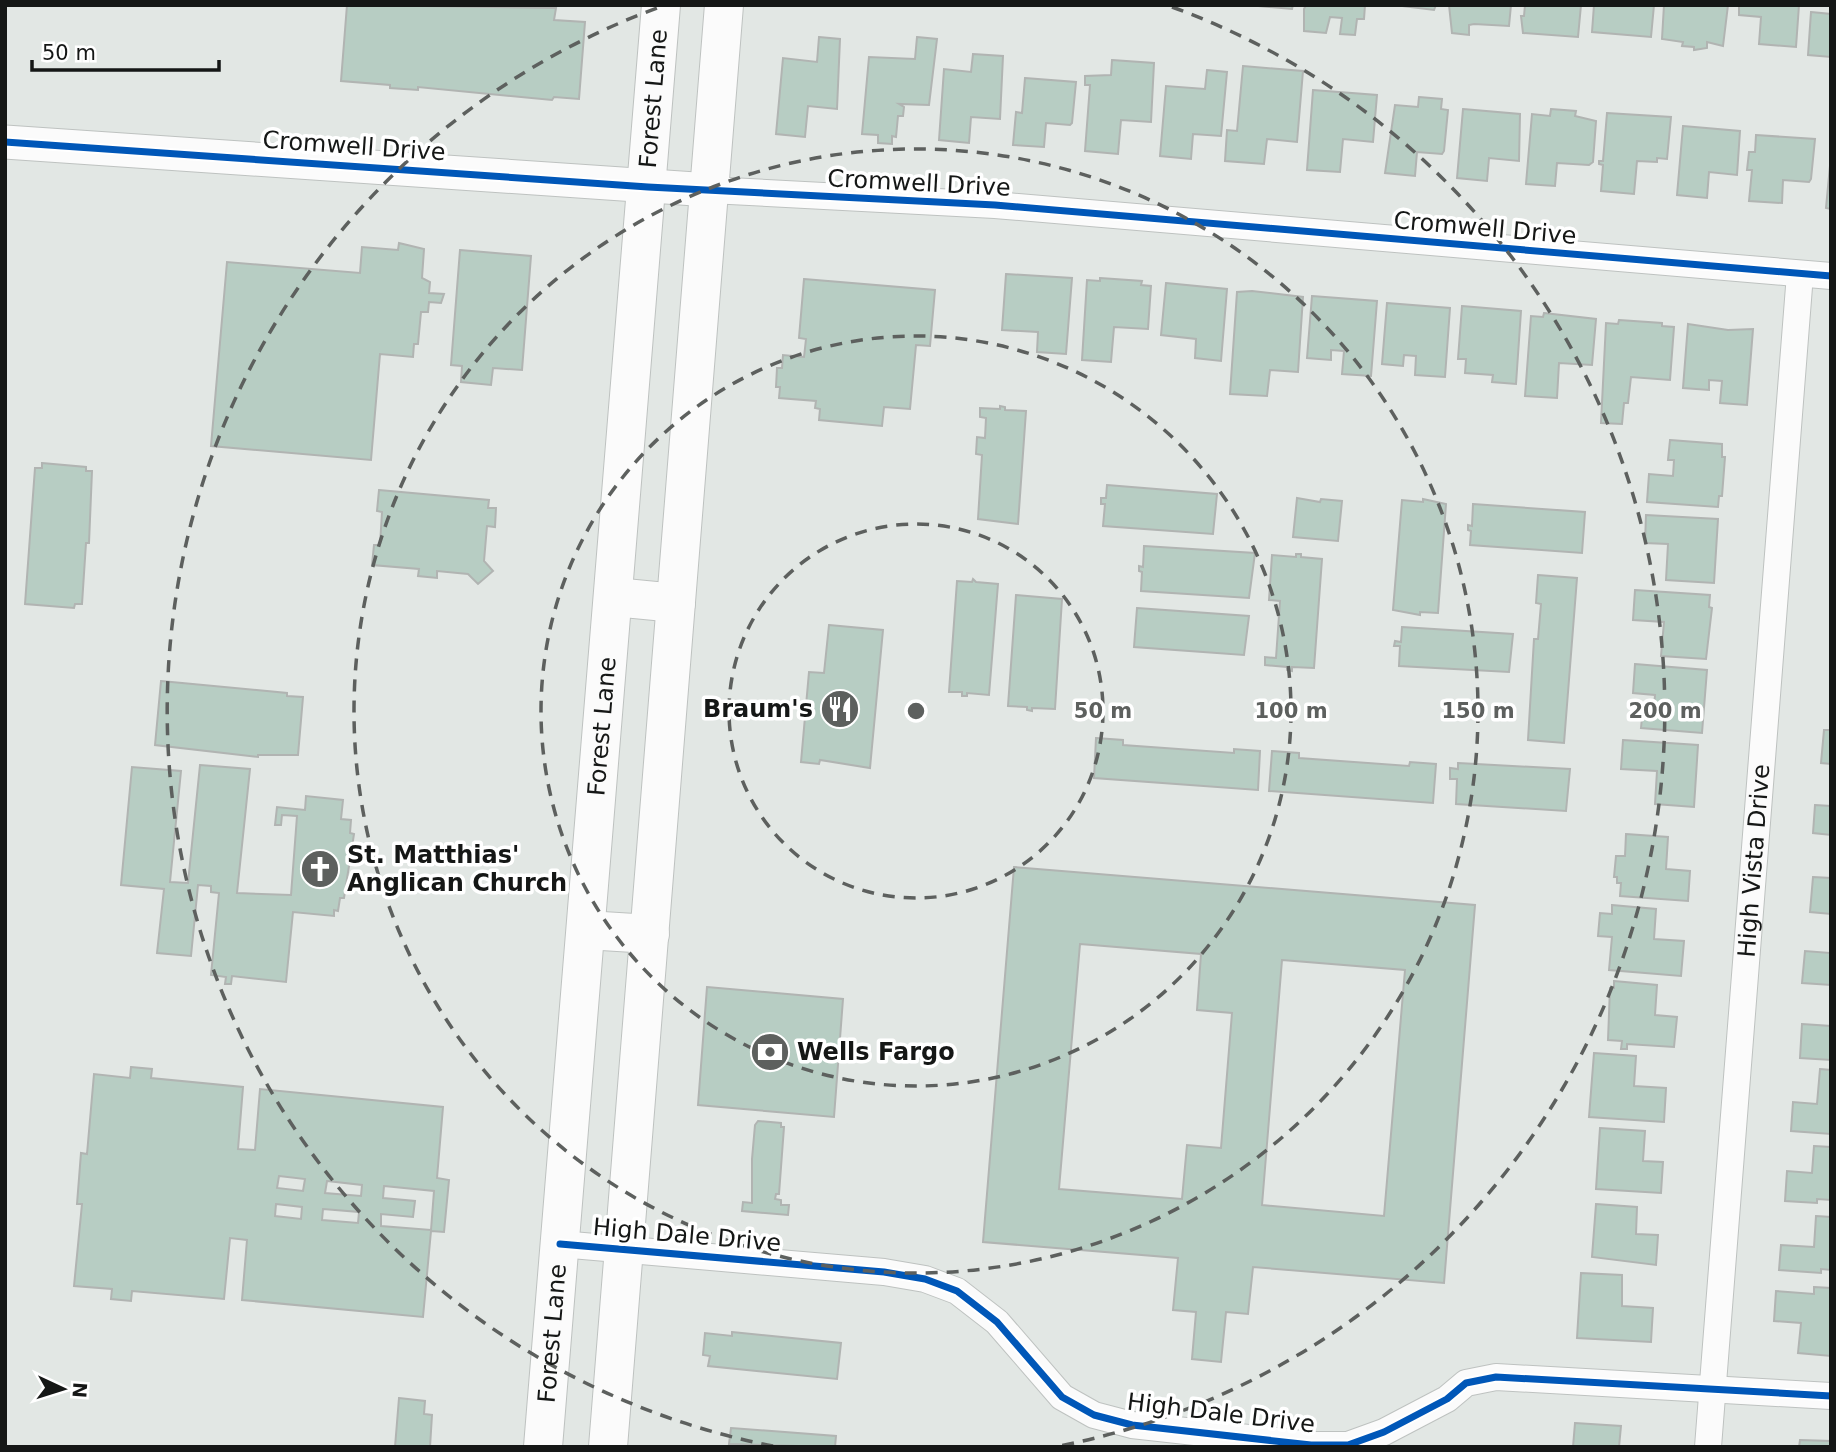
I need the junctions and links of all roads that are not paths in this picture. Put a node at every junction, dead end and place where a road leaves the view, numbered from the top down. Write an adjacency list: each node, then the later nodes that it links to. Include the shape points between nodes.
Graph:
1 (661, 5): 4 (main road, Forest Lane)
2 (724, 5): 5 (main road)
3 (5, 142): 4 (street, Cromwell Drive)
4 (648, 187): 5 (street, Cromwell Drive); 8 (main road, Forest Lane)
5 (710, 190): 6 (street, Cromwell Drive, via 1009,206); 9 (main road)
6 (1800, 274): 7 (street, Cromwell Drive); 14 (street, High Vista Drive)
7 (1831, 276)
8 (614, 597): 9 (main road); 10 (main road, Forest Lane)
9 (676, 603): 11 (main road)
10 (586, 930): 11 (main road); 12 (main road, Forest Lane)
11 (650, 934): 13 (main road)
12 (560, 1244): 13 (street, High Dale Drive); 16 (main road, Forest Lane)
13 (624, 1248): 14 (street, High Dale Drive, via 925,1279 957,1291 997,1322 1062,1397 1094,1415 1132,1426 1311,1445 1348,1444 1384,1432 1447,1399 1466,1383 1496,1377); 17 (main road)
14 (1713, 1388): 15 (street, High Dale Drive); 18 (street, High Vista Drive)
15 (1831, 1396)
16 (543, 1447)
17 (608, 1447)
18 (1708, 1447)

